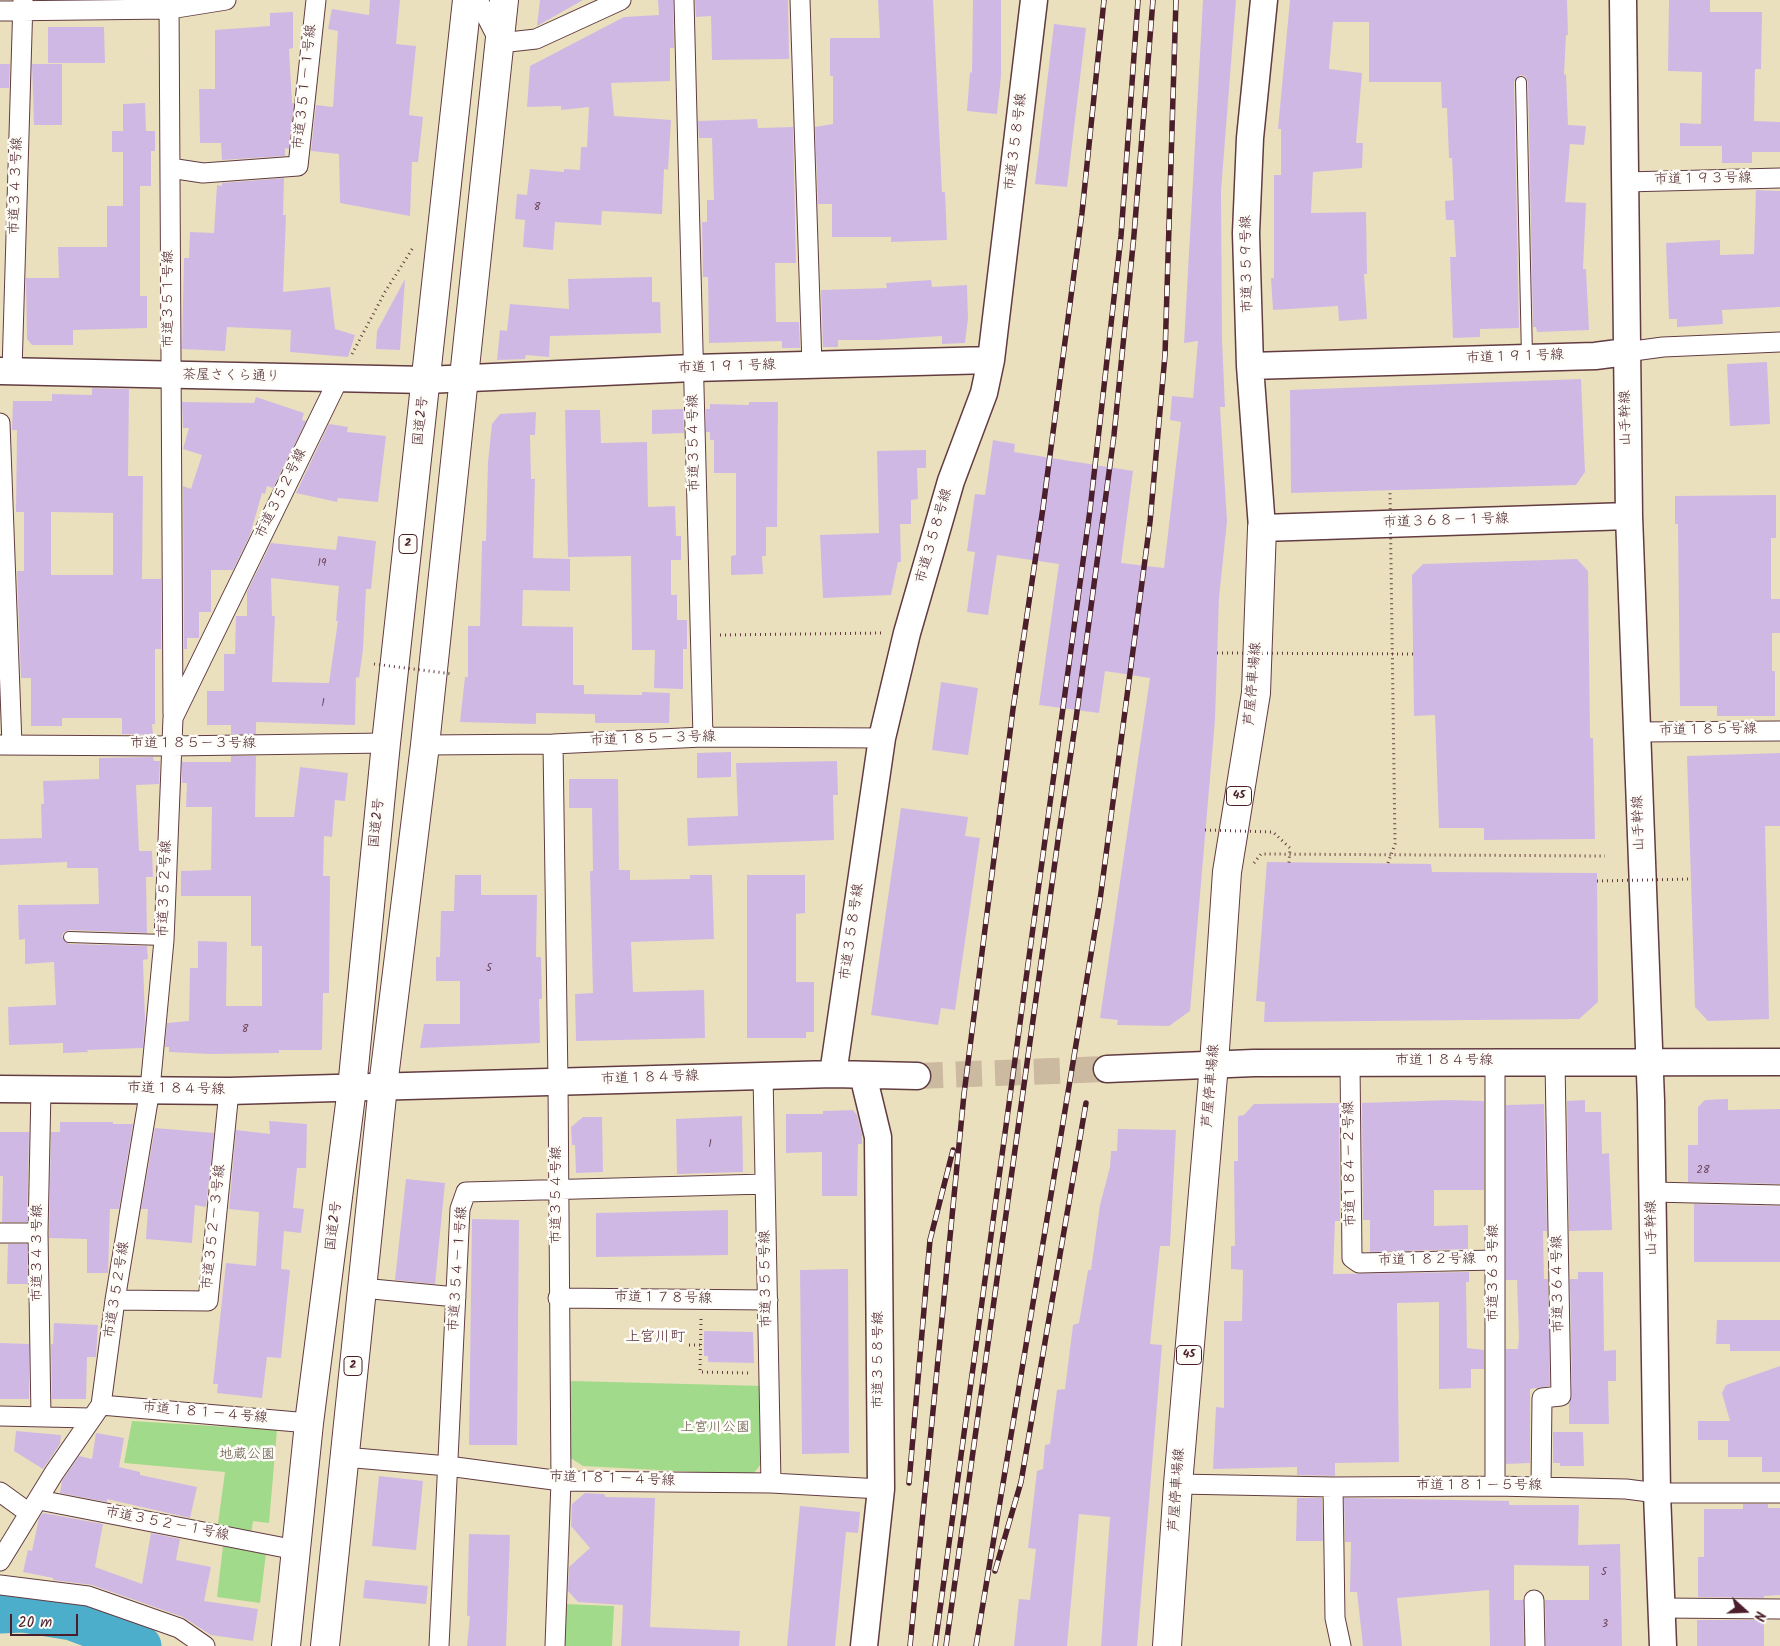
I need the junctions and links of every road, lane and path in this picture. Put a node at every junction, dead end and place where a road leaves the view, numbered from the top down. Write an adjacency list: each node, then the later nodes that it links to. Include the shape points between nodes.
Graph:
1 (226, 0): 12 (street)
2 (316, 0): 17 (street, 市道３５１－１号線, via 298,166 203,173)
3 (467, 0): 32 (main road, 国道2号 / 2)
4 (478, 0): 15 (street)
5 (504, 0): 15 (main road, 2)
6 (621, 0): 15 (street, via 536,39)
7 (684, 0): 27 (street, 市道３５４号線)
8 (800, 0): 25 (street)
9 (1034, 0): 24 (street, 市道３５８号線)
10 (1264, 0): 26 (street, 市道３５９号線, via 1250,138 1246,233)
11 (1623, 0): 19 (street, 山手幹線)
12 (170, 4): 13 (street); 17 (street, 市道３５１号線)
13 (23, 5): 14 (street); 28 (street, 市道３４３号線)
14 (0, 10)
15 (500, 43): 30 (main road, 2)
16 (1521, 82): 23 (lane)
17 (170, 168): 29 (street, 市道３５１号線)
18 (1780, 178): 19 (street, 市道１９３号線)
19 (1626, 182): 22 (street, 山手幹線)
20 (418, 241): 31 (path, via 385,292)
21 (1780, 342): 22 (street, 市道１９１号線, via 1663,347)
22 (1626, 352): 23 (street, 市道１９１号線); 35 (street, 山手幹線)
23 (1527, 358): 26 (street, 市道１９１号線)
24 (991, 360): 25 (street, 市道１９１号線); 37 (street, 市道３５８号線, via 984,393 952,481)
25 (812, 365): 27 (street, 市道１９１号線)
26 (1250, 366): 36 (street, 市道３５９号線)
27 (693, 368): 30 (street, 市道１９１号線); 38 (street, 市道３５４号線)
28 (6, 371): 29 (street, 茶屋さくら通り)
29 (170, 376): 31 (street, 茶屋さくら通り); 44 (street, 市道３５１号線)
30 (463, 377): 32 (street, 茶屋さくら通り); 52 (main road, 2)
31 (339, 378): 32 (street, 茶屋さくら通り); 44 (street, 市道３５２号線)
32 (426, 380): 49 (main road, 国道2号 / 2)
33 (0, 424): 51 (street)
34 (1390, 491): 41 (path, bridge)
35 (1629, 516): 36 (street, 市道３６８－１号線); 46 (street, 山手幹線)
36 (1262, 528): 69 (main road, 芦屋停車場線 / 45, via 1256,692 1227,872)
37 (907, 633): 38 (path); 48 (street, 市道３５８号線)
38 (698, 635): 47 (street, 市道３５４号線)
39 (1217, 654): 41 (path, bridge)
40 (1413, 654): 41 (path, bridge)
41 (1392, 655): 55 (path, bridge, via 1395,844)
42 (374, 664): 43 (path, bridge)
43 (453, 674)
44 (173, 718): 53 (street, 市道３５２号線)
45 (1780, 730): 46 (street, 市道１８５号線)
46 (1636, 732): 65 (street, 山手幹線)
47 (703, 737): 48 (street, 市道１８５－３号線); 50 (street, 市道１８５－３号線)
48 (882, 738): 71 (street, 市道３５８号線)
49 (386, 743): 53 (street, 市道１８５－３号線); 77 (main road, 国道2号 / 2)
50 (553, 744): 52 (street, 市道１８５－３号線); 75 (street, 市道３５４号線)
51 (6, 745): 53 (street, 市道１８５－３号線)
52 (424, 745): 76 (main road, 2)
53 (171, 746): 63 (street, 市道３５２号線)
54 (1206, 830): 57 (path, bridge, via 1273,832 1290,848)
55 (1391, 855): 56 (path); 58 (path, bridge); 59 (path, via 1261,854)
56 (1605, 856)
57 (1289, 862)
58 (1388, 863)
59 (1252, 868)
60 (1692, 879): 61 (path, bridge)
61 (1597, 881)
62 (69, 937): 63 (lane)
63 (164, 940): 80 (street, 市道３５２号線)
64 (1495, 1061): 66 (street, 市道１８４号線); 68 (street, 市道１８４号線); 88 (street, 市道３６３号線)
65 (1648, 1061): 67 (street, 市道１８４号線); 68 (street, 市道１８４号線); 84 (street, 山手幹線)
66 (1350, 1062): 69 (street, 市道１８４号線); 89 (street, 市道１８４－２号線, via 1352,1258)
67 (1780, 1062)
68 (1555, 1063): 110 (street, 市道３６４号線, via 1561,1396 1542,1398)
69 (1214, 1064): 70 (street, 市道１８４号線); 107 (main road, 芦屋停車場線 / 45)
70 (1107, 1070)
71 (833, 1074): 72 (street, 市道１８４号線); 73 (street, 市道１８４号線)
72 (763, 1075): 75 (street, 市道１８４号線); 82 (street, 市道３５５号線)
73 (863, 1075): 74 (street, 市道１８４号線); 111 (street, 市道３５８号線, via 878,1137)
74 (917, 1076)
75 (558, 1082): 76 (street, 市道１８４号線); 83 (street, 市道３５４号線)
76 (382, 1086): 77 (street, 市道１８４号線); 90 (main road, 2)
77 (352, 1088): 81 (street, 市道１８４号線); 102 (main road, 国道2号 / 2)
78 (0, 1089): 79 (street, 市道１８４号線)
79 (41, 1089): 80 (street, 市道１８４号線); 87 (street, 市道３４３号線)
80 (150, 1089): 81 (street, 市道１８４号線); 93 (street, 市道３５２号線)
81 (229, 1091): 93 (street, 市道３５２－３号線, via 208,1301)
82 (765, 1184): 83 (street, 市道３５４－１号線); 94 (street, 市道３５５号線)
83 (558, 1188): 91 (street, 市道３５４－１号線, via 466,1192 460,1209); 92 (street, 市道３５４号線)
84 (1652, 1192): 85 (street); 113 (street, 山手幹線)
85 (1780, 1194)
86 (0, 1233): 87 (street)
87 (38, 1233): 101 (street, 市道３４３号線)
88 (1495, 1260): 89 (street, 市道１８２号線); 108 (street, 市道３６３号線)
89 (1359, 1263)
90 (362, 1288): 91 (street); 103 (main road, 2)
91 (456, 1296): 104 (street, 市道３５４－１号線)
92 (558, 1298): 94 (street, 市道１７８号線); 105 (street, 市道３５４号線)
93 (115, 1300): 99 (street, 市道３５２号線)
94 (768, 1300): 106 (street, 市道３５５号線)
95 (708, 1319): 97 (path, via 700,1319)
96 (689, 1345): 97 (path)
97 (700, 1345): 98 (path, via 700,1372)
98 (748, 1373)
99 (96, 1411): 101 (street, 市道１８１－４号線); 102 (street, 市道１８１－４号線); 115 (street, 市道３５２号線)
100 (0, 1416): 101 (street, 市道１８１－４号線)
101 (41, 1417)
102 (309, 1423): 116 (main road, 国道2号 / 2)
103 (344, 1457): 104 (street, 市道１８１－４号線); 124 (main road, 2)
104 (448, 1466): 105 (street, 市道１８１－４号線); 125 (street, 市道３５４－１号線)
105 (561, 1481): 106 (street, 市道１８１－４号線); 126 (street, 市道３５４号線)
106 (771, 1483): 111 (street, 市道１８１－４号線)
107 (1178, 1484): 109 (street, 市道１８１－５号線); 128 (main road, 芦屋停車場線 / 45)
108 (1495, 1486): 109 (street, 市道１８１－５号線); 110 (street, 市道１８１－５号線)
109 (1333, 1487): 129 (street, via 1335,1618)
110 (1541, 1487): 113 (street, 市道１８１－５号線)
111 (881, 1489): 127 (street, 市道３５８号線)
112 (0, 1492): 115 (street)
113 (1657, 1493): 114 (street, 市道１８１－５号線); 120 (street, 山手幹線)
114 (1780, 1493)
115 (34, 1506): 116 (street, 市道３５２－１号線); 117 (street, 市道３５２号線)
116 (296, 1550): 123 (main road, 国道2号 / 2)
117 (0, 1561)
118 (0, 1585): 122 (street, via 88,1596 179,1628)
119 (1534, 1600): 130 (street)
120 (1661, 1608): 121 (street); 131 (street, 山手幹線)
121 (1780, 1609)
122 (205, 1646)
123 (286, 1646)
124 (326, 1646)
125 (439, 1646)
126 (555, 1646)
127 (864, 1646)
128 (1167, 1646)
129 (1341, 1646)
130 (1535, 1646)
131 (1663, 1646)

